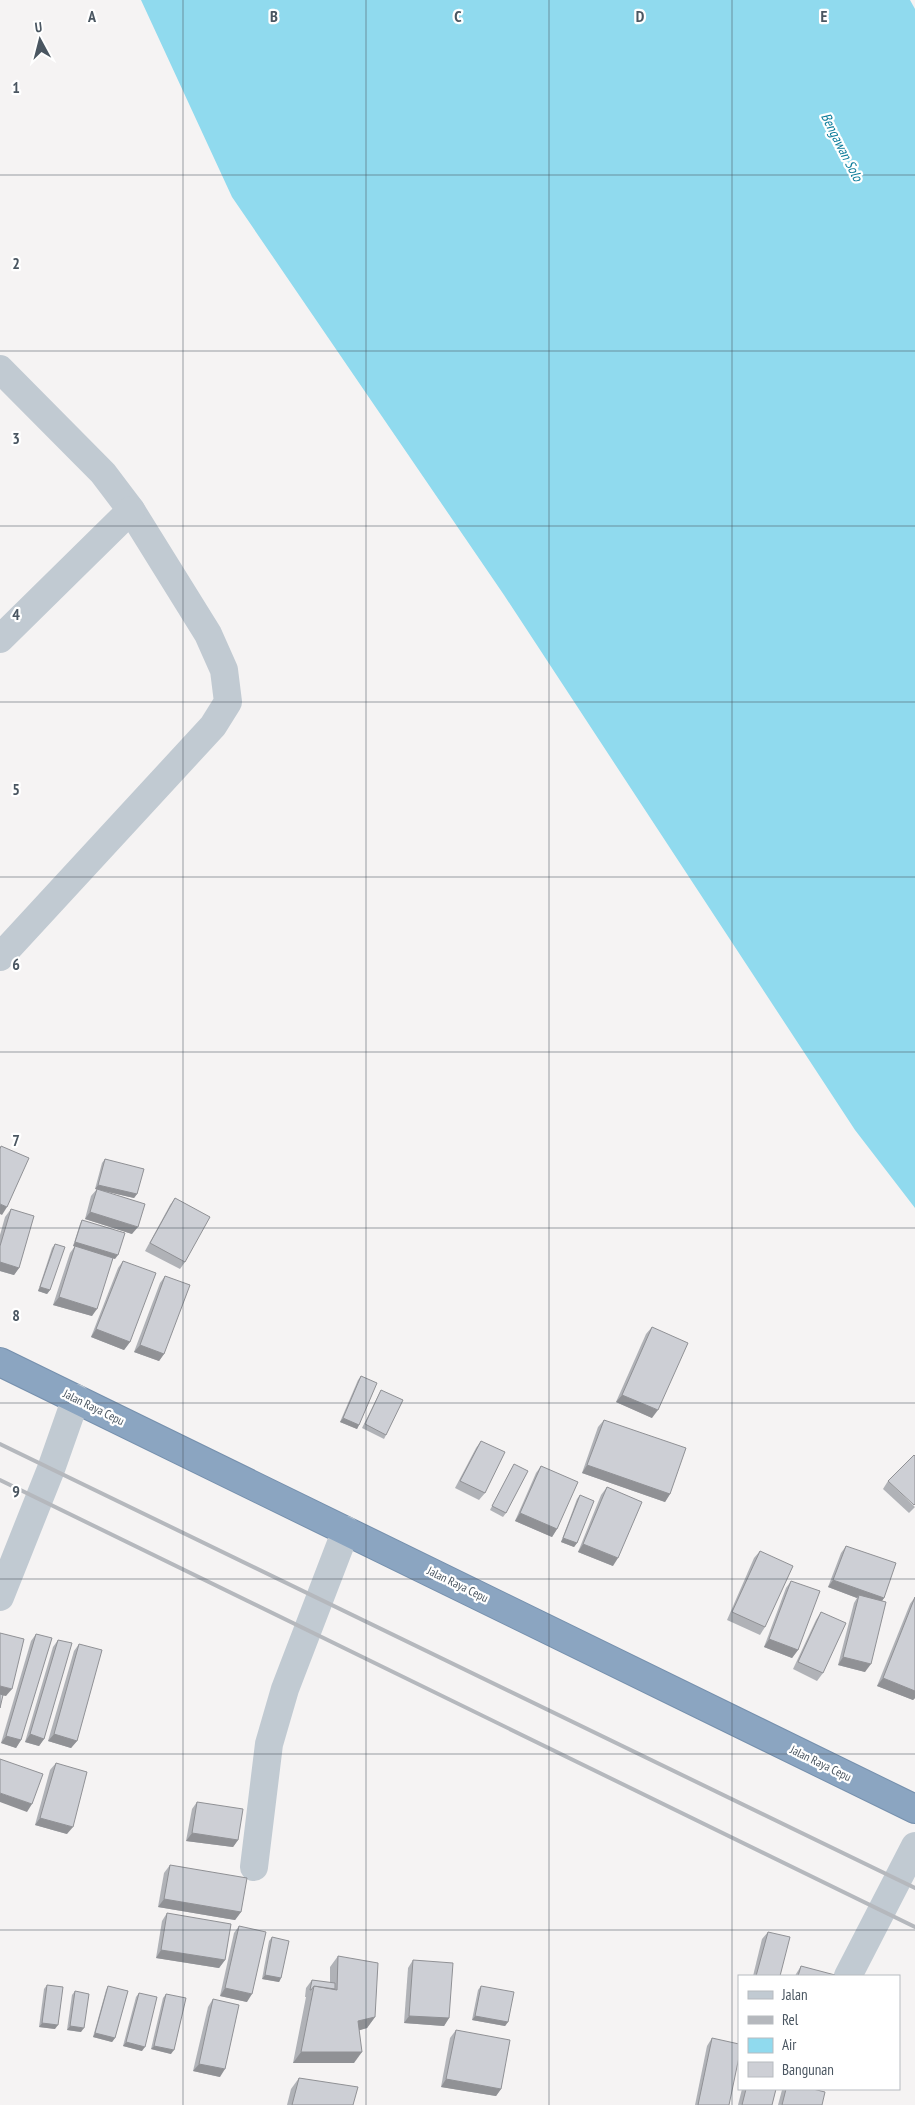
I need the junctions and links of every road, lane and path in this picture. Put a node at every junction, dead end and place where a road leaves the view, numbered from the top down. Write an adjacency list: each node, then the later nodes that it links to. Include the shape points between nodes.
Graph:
1 (0, 369): 2 (street, via 103,473)
2 (131, 510): 3 (street); 4 (street, via 208,634 224,670 228,702 213,726)
3 (0, 639)
4 (0, 958)
5 (0, 1362): 6 (highway, Jalan Raya Cepu)
6 (76, 1398): 7 (highway, Jalan Raya Cepu); 8 (street)
7 (346, 1530): 9 (highway, Jalan Raya Cepu); 11 (street, via 285,1689 269,1744)
8 (0, 1597)
9 (915, 1808)
10 (915, 1846): 12 (street)
11 (254, 1867)
12 (849, 1975)

